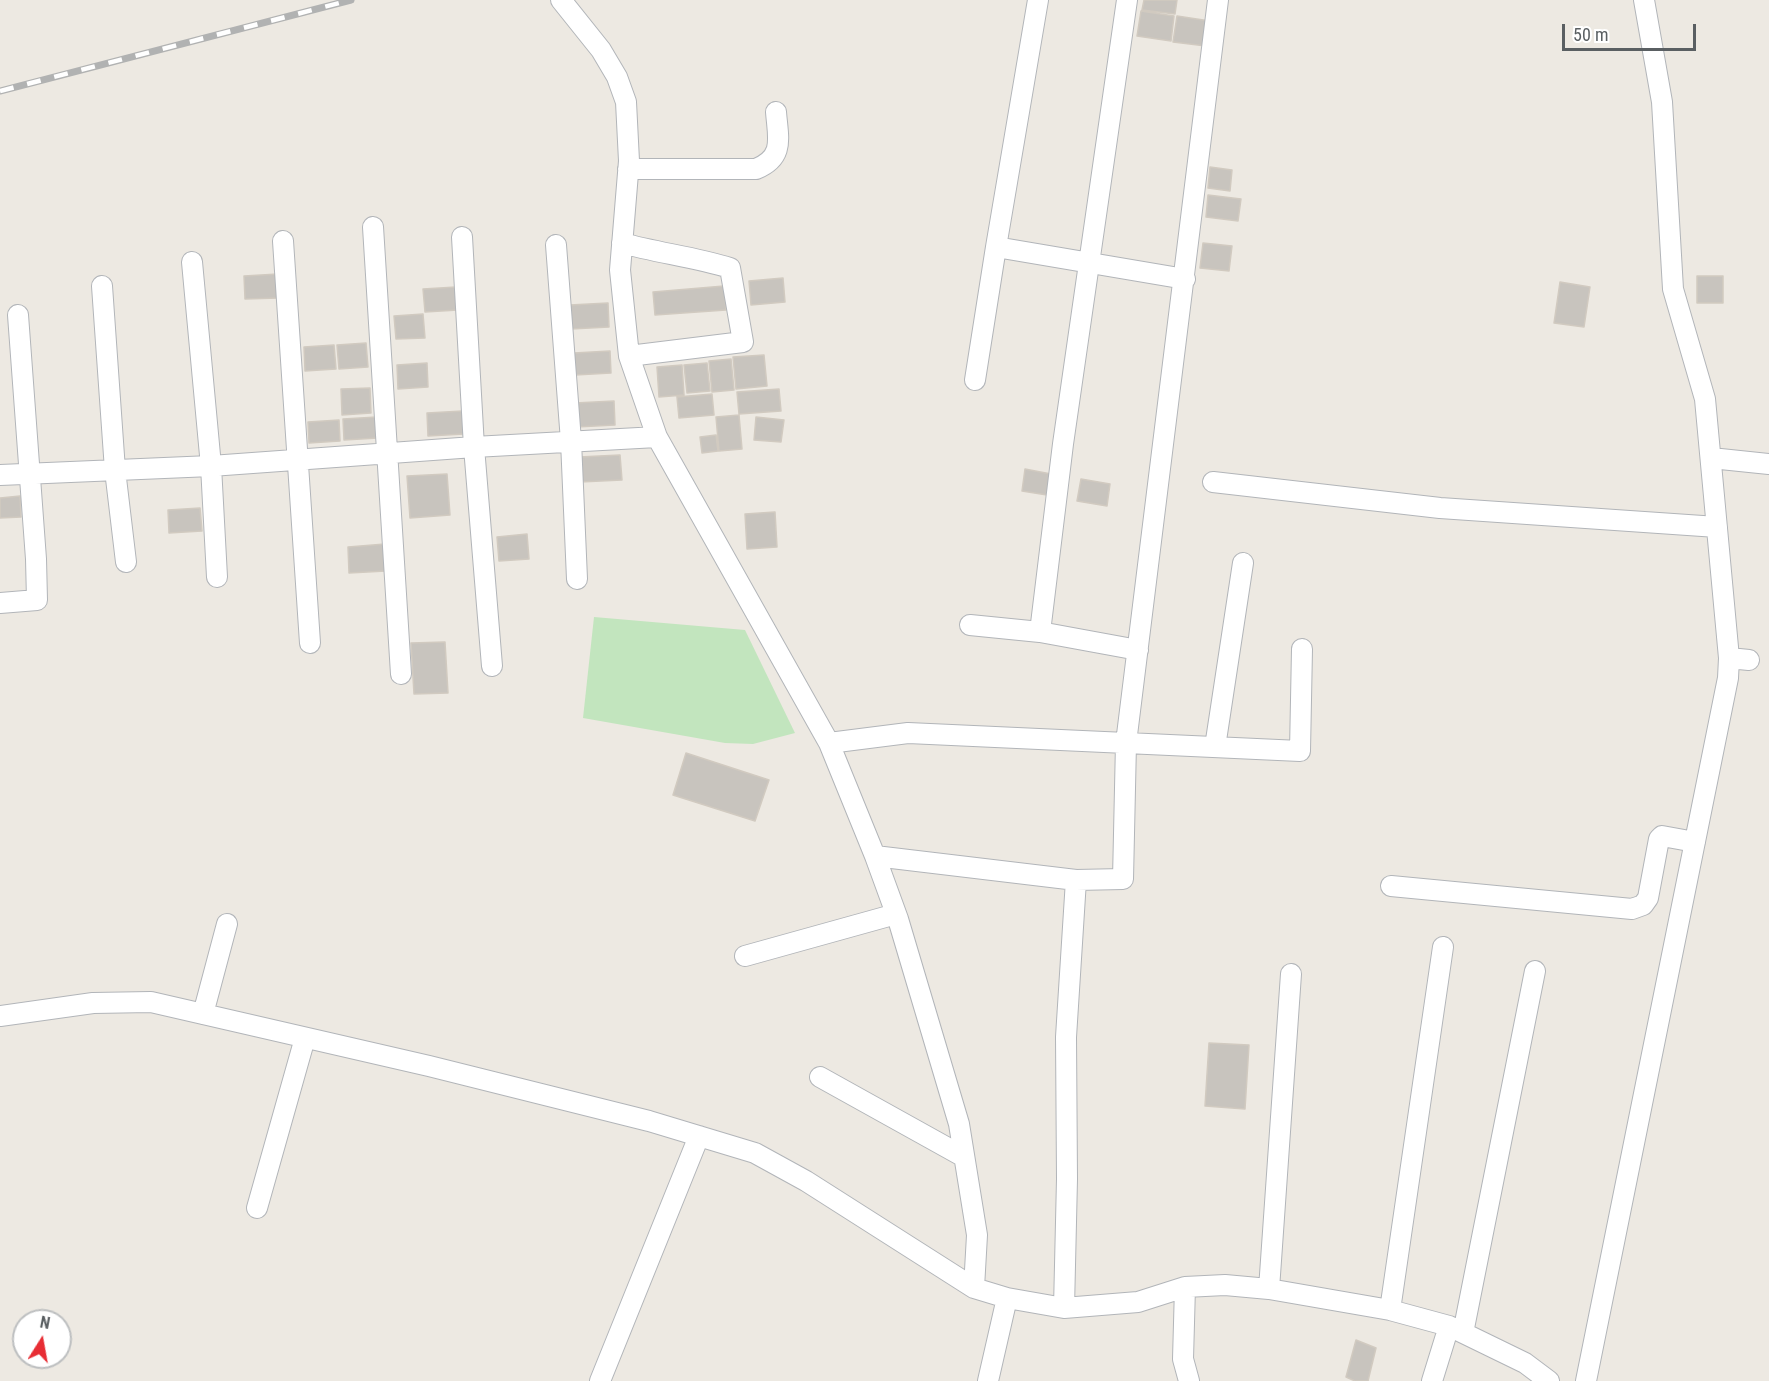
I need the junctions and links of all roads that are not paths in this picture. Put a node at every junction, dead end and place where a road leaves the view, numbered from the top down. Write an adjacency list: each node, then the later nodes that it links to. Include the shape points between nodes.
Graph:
1 (561, 0): 7 (street, via 617,77 626,102)
2 (1038, 0): 13 (street)
3 (1127, 0): 15 (street)
4 (1218, 0): 16 (street)
5 (1644, 0): 25 (street, via 1662,102 1674,289 1705,399)
6 (776, 112): 7 (street, via 778,145 774,158 756,169)
7 (628, 169): 11 (street)
8 (373, 227): 24 (street)
9 (462, 237): 23 (street)
10 (283, 241): 26 (street)
11 (622, 243): 19 (street, via 620,270); 19 (street, via 730,268 743,342)
12 (556, 244): 22 (street)
13 (996, 247): 15 (street); 20 (street)
14 (192, 262): 28 (street)
15 (1089, 264): 16 (street); 40 (street)
16 (1185, 279): 43 (street)
17 (102, 286): 29 (street)
18 (18, 315): 30 (street)
19 (629, 356): 21 (street)
20 (975, 380)
21 (657, 437): 22 (street); 48 (street)
22 (571, 441): 23 (street); 37 (street)
23 (474, 447): 24 (street); 46 (street)
24 (387, 453): 26 (street); 47 (street)
25 (1711, 458): 27 (street); 33 (street)
26 (299, 459): 28 (street); 41 (street)
27 (1769, 464)
28 (211, 466): 29 (street); 36 (street)
29 (115, 470): 30 (street); 34 (street)
30 (29, 473): 31 (street); 38 (street, via 37,600)
31 (0, 475)
32 (1213, 482): 33 (street, via 1440,508)
33 (1717, 527): 44 (street)
34 (126, 562)
35 (1243, 563): 50 (street)
36 (217, 577)
37 (577, 579)
38 (0, 603)
39 (970, 625): 40 (street)
40 (1040, 632): 43 (street)
41 (310, 643)
42 (1302, 649): 50 (street, via 1300,751)
43 (1138, 650): 49 (street)
44 (1729, 658): 45 (street); 51 (street)
45 (1749, 660)
46 (492, 666)
47 (400, 674)
48 (829, 743): 49 (street, via 908,733); 52 (street)
49 (1126, 743): 50 (street); 53 (street, via 1123,879)
50 (1215, 747)
51 (1695, 842): 54 (street, via 1662,836 1659,839 1648,898 1632,909); 81 (street)
52 (875, 856): 53 (street); 55 (street)
53 (1076, 880): 72 (street, via 1066,1037)
54 (1391, 886)
55 (896, 914): 58 (street); 66 (street, via 959,1124)
56 (227, 924): 61 (street)
57 (1443, 947): 73 (street)
58 (745, 956)
59 (1535, 970): 74 (street)
60 (1291, 974): 70 (street)
61 (203, 1014): 62 (street, via 151,1002 93,1003); 63 (street)
62 (0, 1016)
63 (305, 1038): 65 (street); 67 (street)
64 (820, 1077): 66 (street)
65 (699, 1136): 69 (street, via 755,1153 806,1181); 76 (street)
66 (964, 1157): 69 (street, via 977,1235)
67 (257, 1208)
68 (1185, 1287): 70 (street); 72 (street, via 1138,1302); 78 (street, via 1183,1359)
69 (974, 1288): 71 (street)
70 (1269, 1289): 73 (street)
71 (1007, 1298): 72 (street); 77 (street)
72 (1064, 1308)
73 (1390, 1310): 74 (street)
74 (1456, 1330): 75 (street); 79 (street)
75 (1522, 1372): 80 (street)
76 (600, 1381)
77 (988, 1381)
78 (1189, 1381)
79 (1432, 1381)
80 (1549, 1381)
81 (1586, 1381)

